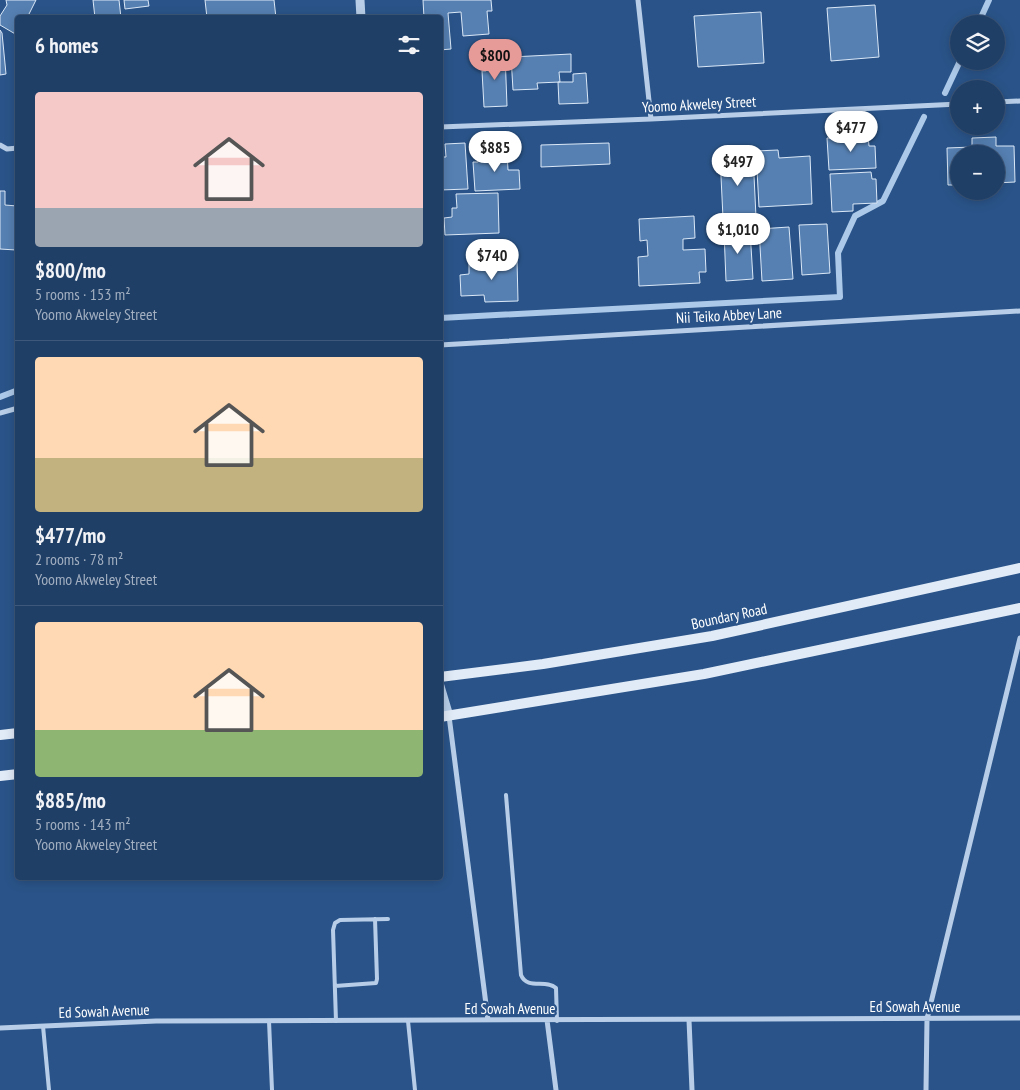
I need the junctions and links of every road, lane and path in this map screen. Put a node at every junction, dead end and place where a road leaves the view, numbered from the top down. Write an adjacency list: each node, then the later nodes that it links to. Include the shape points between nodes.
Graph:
1 (360, 0): 3 (street)
2 (638, 0): 7 (street)
3 (361, 15)
4 (1020, 100): 5 (street)
5 (1005, 101)
6 (950, 104): 7 (street, Yoomo Akweley Street)
7 (651, 120): 8 (street, Yoomo Akweley Street)
8 (443, 126)
9 (0, 145): 10 (street)
10 (15, 148)
11 (1020, 311): 12 (street, Nii Teiko Abbey Lane)
12 (443, 345)
13 (15, 409): 14 (street)
14 (0, 413)
15 (1020, 568): 18 (main road, Boundary Road, via 712,636)
16 (1020, 608): 19 (main road, via 704,674)
17 (1020, 638): 29 (street)
18 (443, 677)
19 (445, 716): 30 (street)
20 (15, 733): 21 (main road)
21 (0, 735)
22 (15, 774): 23 (main road)
23 (0, 776)
24 (506, 794): 36 (lane, via 521,975 527,983 556,988)
25 (375, 919): 26 (lane); 27 (lane, via 335,923); 27 (lane, via 376,983)
26 (388, 919)
27 (335, 986): 34 (lane)
28 (1020, 1018): 29 (street, Ed Sowah Avenue)
29 (927, 1019): 32 (street, Ed Sowah Avenue); 44 (street)
30 (488, 1020): 31 (street, Ed Sowah Avenue); 35 (street, Ed Sowah Avenue)
31 (548, 1020): 36 (street, Ed Sowah Avenue); 42 (street)
32 (689, 1020): 36 (street, Ed Sowah Avenue); 43 (street)
33 (269, 1021): 34 (street, Ed Sowah Avenue); 37 (street, Ed Sowah Avenue); 40 (lane)
34 (336, 1021): 35 (street, Ed Sowah Avenue)
35 (408, 1021): 41 (lane)
36 (557, 1021)
37 (43, 1026): 38 (street, Ed Sowah Avenue); 39 (lane)
38 (0, 1028)
39 (49, 1090)
40 (272, 1090)
41 (415, 1090)
42 (556, 1090)
43 (692, 1090)
44 (926, 1090)

